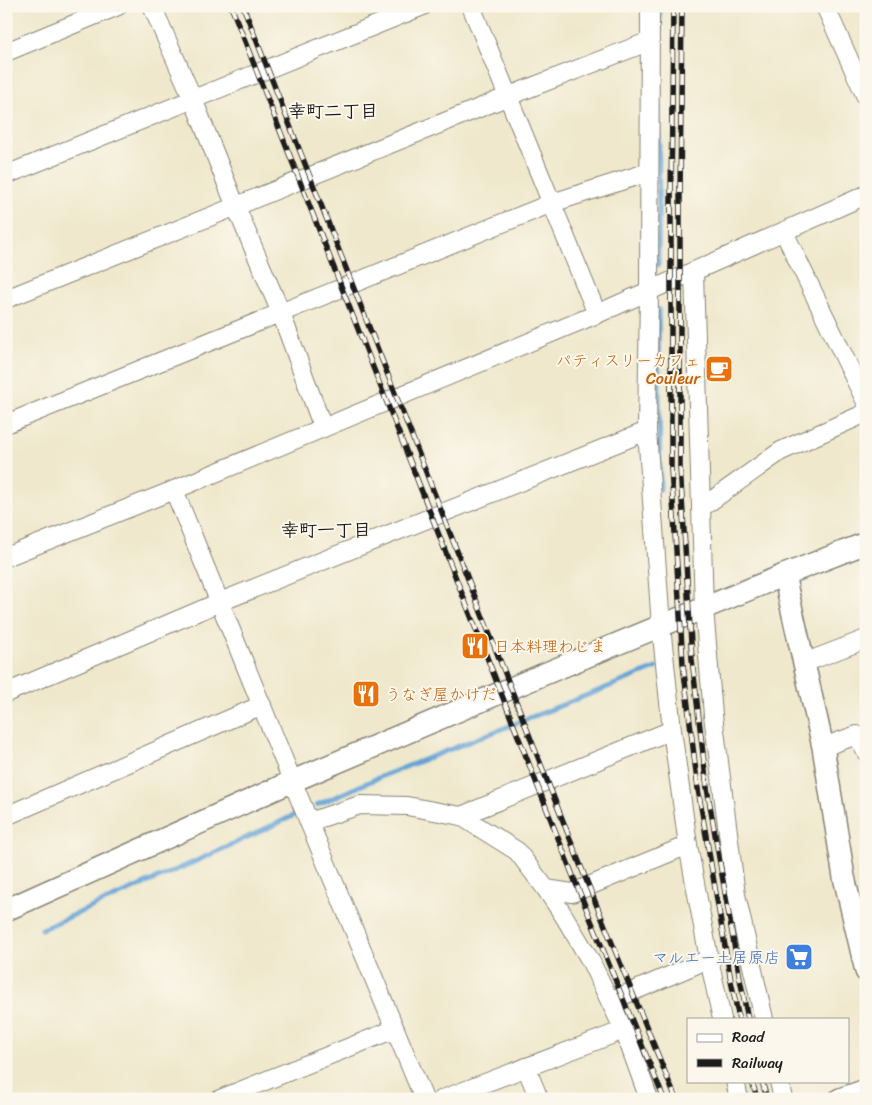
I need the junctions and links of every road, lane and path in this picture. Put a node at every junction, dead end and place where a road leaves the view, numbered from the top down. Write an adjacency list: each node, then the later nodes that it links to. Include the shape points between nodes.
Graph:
1 (118, 6): 8 (street)
2 (152, 6): 11 (street)
3 (423, 6): 11 (street)
4 (471, 6): 9 (street)
5 (650, 6): 7 (street)
6 (825, 6): 10 (street)
7 (650, 41): 9 (street); 12 (street)
8 (6, 52)
9 (508, 96): 15 (street); 16 (street)
10 (866, 97)
11 (193, 99): 13 (street); 16 (street)
12 (649, 172): 15 (street); 19 (street)
13 (6, 175)
14 (866, 196): 17 (street)
15 (552, 203): 21 (street); 22 (street)
16 (236, 207): 20 (street); 21 (street)
17 (784, 232): 18 (street); 23 (street)
18 (694, 272): 19 (street); 29 (street)
19 (649, 292): 22 (street); 27 (street)
20 (6, 299)
21 (281, 313): 25 (street); 26 (street)
22 (597, 314): 26 (street)
23 (866, 402)
24 (866, 413): 29 (street, via 781,451)
25 (6, 424)
26 (323, 428): 28 (street)
27 (647, 431): 33 (street); 35 (street)
28 (174, 490): 31 (street); 33 (street)
29 (701, 508): 34 (street)
30 (866, 543): 32 (street)
31 (6, 557)
32 (784, 575): 34 (street); 37 (street)
33 (220, 602): 38 (street); 39 (street)
34 (704, 608): 35 (street); 54 (street, via 713,715 736,895)
35 (661, 626): 40 (street); 43 (street)
36 (866, 639): 37 (street)
37 (804, 663): 41 (street)
38 (6, 692)
39 (262, 705): 43 (street); 44 (street)
40 (672, 730): 45 (street); 47 (street)
41 (823, 747): 42 (street, via 857,735); 51 (street, via 844,877)
42 (866, 752)
43 (293, 781): 46 (street); 49 (street)
44 (6, 816)
45 (461, 816): 46 (street, via 407,806 360,805); 48 (street, via 518,851)
46 (309, 822): 55 (street)
47 (688, 845): 48 (street, via 572,893); 50 (street)
48 (546, 889): 52 (street, via 590,960)
49 (6, 910)
50 (709, 959): 52 (street); 53 (street)
51 (866, 971)
52 (610, 1001): 56 (street)
53 (722, 1018)
54 (764, 1018)
55 (395, 1029): 61 (street); 62 (street)
56 (624, 1030): 57 (street); 65 (street)
57 (526, 1068): 63 (street); 64 (street)
58 (735, 1082): 66 (street)
59 (779, 1082): 67 (street)
60 (866, 1090): 68 (street)
61 (220, 1099)
62 (424, 1099)
63 (443, 1099)
64 (539, 1099)
65 (649, 1099)
66 (739, 1099)
67 (783, 1099)
68 (840, 1099)

